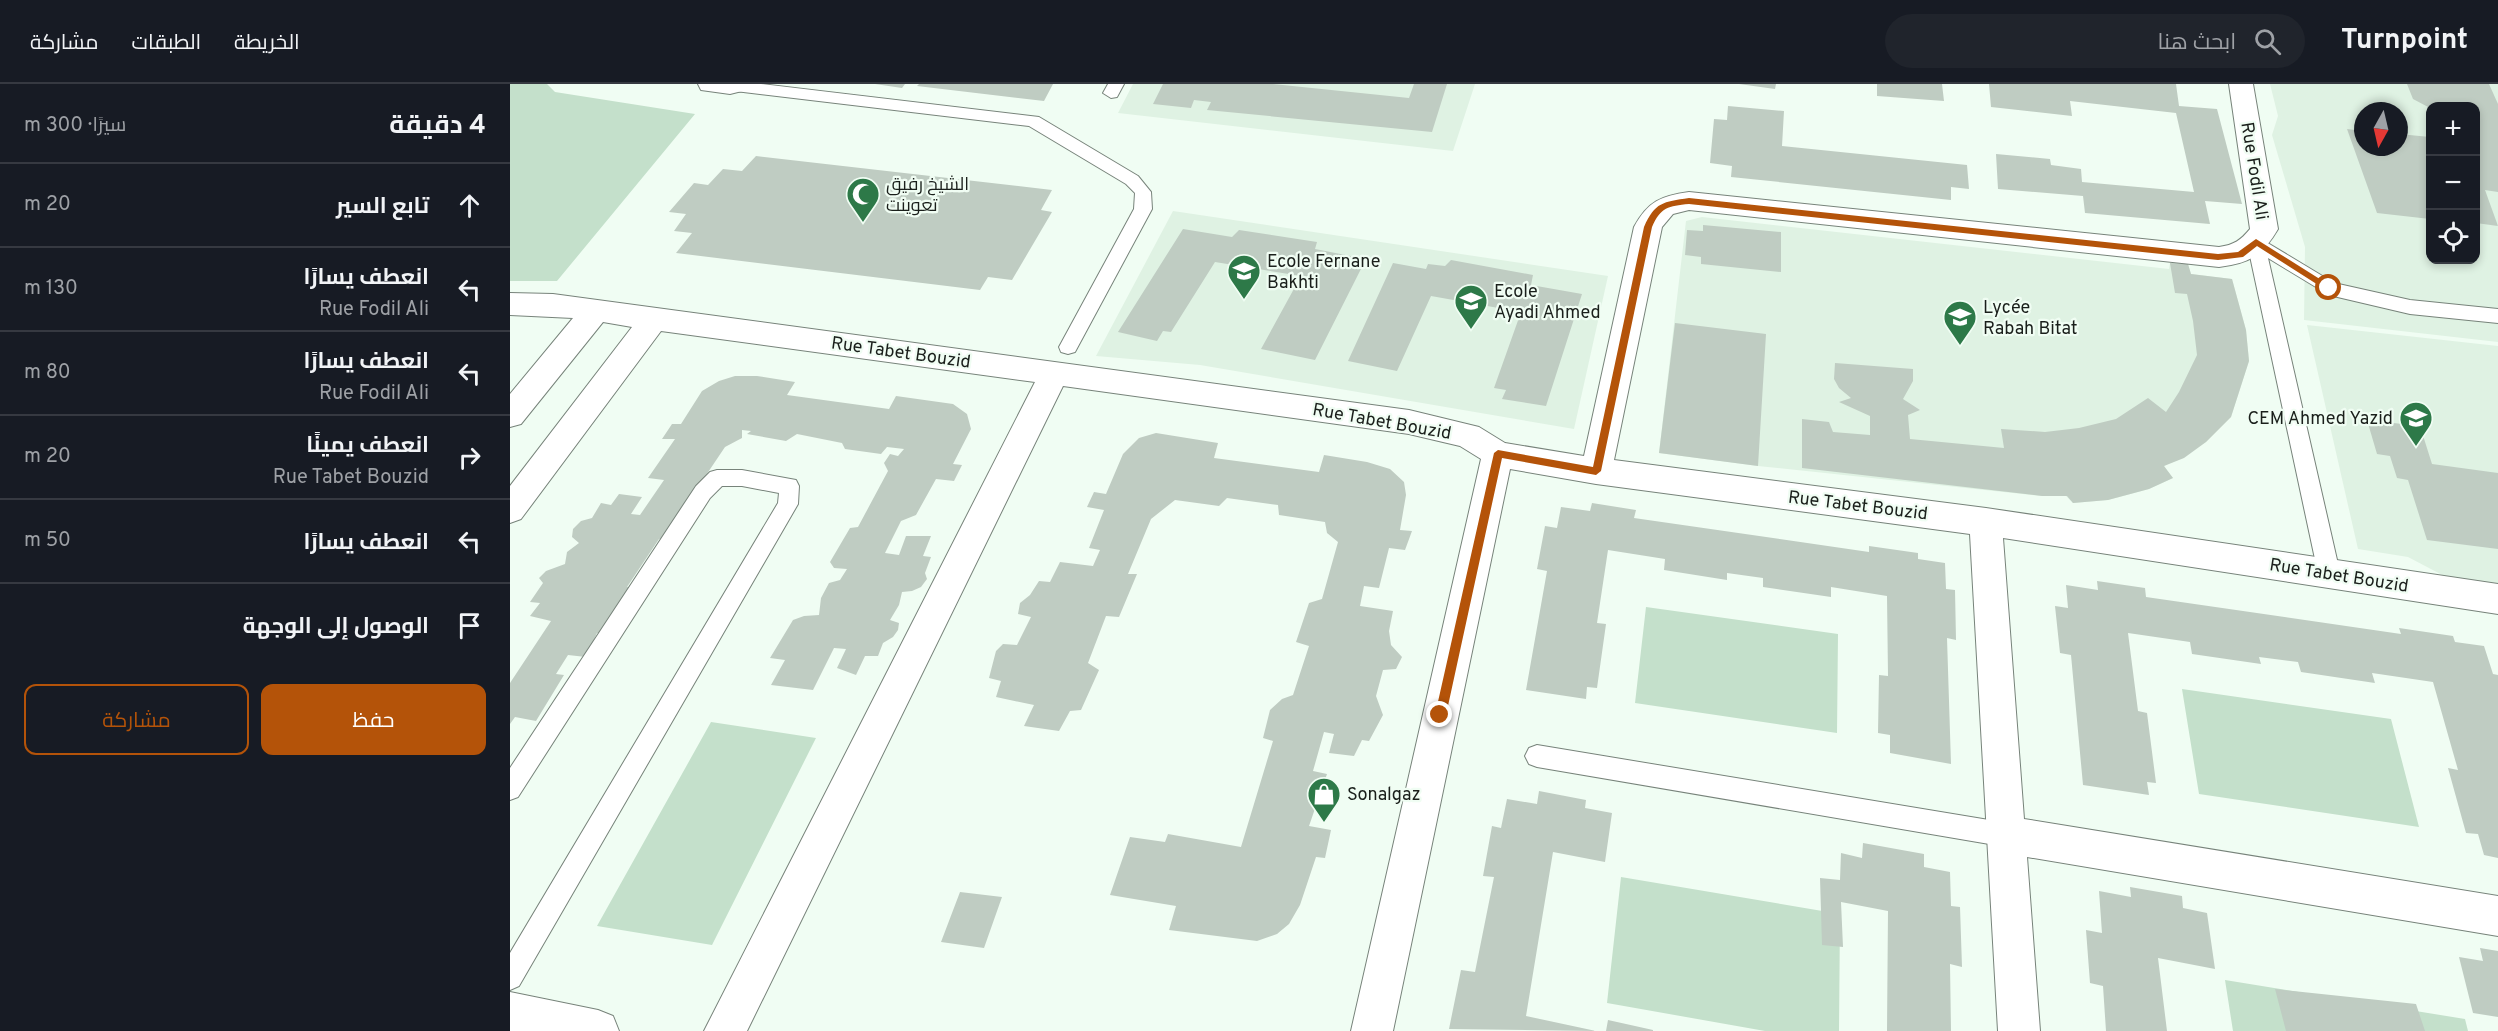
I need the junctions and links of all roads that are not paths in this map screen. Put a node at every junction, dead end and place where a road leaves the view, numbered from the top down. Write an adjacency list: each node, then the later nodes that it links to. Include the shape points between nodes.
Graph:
1 (710, 84): 3 (street)
2 (2241, 84): 4 (street, Rue Fodil Ali, via 2264,229)
3 (736, 85): 9 (lane, via 1033,121 1132,180 1143,192 1143,209)
4 (2256, 242): 7 (lane, via 2329,288 2410,307); 12 (street, Rue Fodil Ali, via 2240,255 2218,257 1689,201 1665,204 1653,215 1648,227); 15 (lane)
5 (510, 304): 6 (street, Rue Tabet Bouzid)
6 (596, 311): 8 (street, Rue Tabet Bouzid); 10 (street)
7 (2498, 316)
8 (654, 319): 9 (street, Rue Tabet Bouzid); 13 (street)
9 (1061, 360): 11 (street, Rue Tabet Bouzid, via 1409,422 1468,436); 24 (street)
10 (510, 415)
11 (1498, 453): 12 (street, Rue Tabet Bouzid); 25 (street)
12 (1596, 471): 14 (street, Rue Tabet Bouzid)
13 (510, 510)
14 (1986, 522): 15 (street, Rue Tabet Bouzid); 19 (street)
15 (2329, 573): 16 (street, Rue Tabet Bouzid)
16 (2498, 599)
17 (1537, 756): 19 (lane)
18 (510, 789): 21 (lane, via 703,492 717,478 789,486 788,504)
19 (2007, 835): 20 (street); 26 (street)
20 (2498, 916)
21 (510, 977)
22 (510, 1013): 23 (street)
23 (598, 1031)
24 (725, 1031)
25 (1372, 1031)
26 (2019, 1031)

